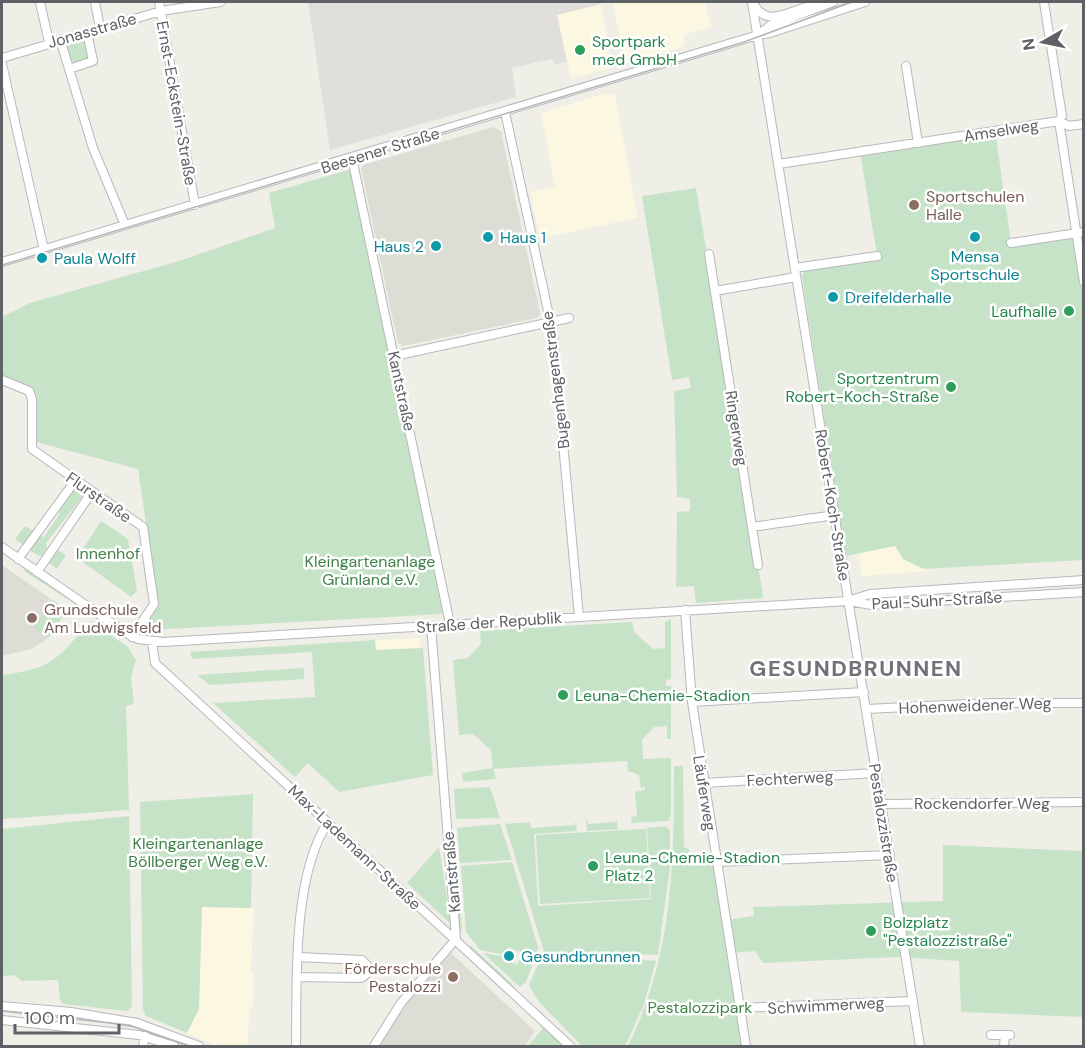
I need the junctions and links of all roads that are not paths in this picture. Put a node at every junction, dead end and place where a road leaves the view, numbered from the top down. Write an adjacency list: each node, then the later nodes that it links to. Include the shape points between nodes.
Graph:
1 (40, 2): 15 (street)
2 (95, 2): 11 (street)
3 (159, 2): 10 (street, Ernst-Eckstein-Straße)
4 (220, 2): 10 (street, Jonasstraße)
5 (752, 2): 9 (street, via 763,16 771,18 809,4); 13 (street, Robert-Koch-Straße)
6 (833, 2): 9 (street)
7 (865, 2): 13 (street)
8 (1044, 2): 21 (street, via 1062,116)
9 (824, 5): 13 (street, via 771,25)
10 (161, 11): 11 (street, Jonasstraße); 26 (street, Ernst-Eckstein-Straße)
11 (99, 28): 12 (street, Jonasstraße)
12 (87, 32): 14 (street, Jonasstraße); 19 (street, via 93,61)
13 (758, 35): 20 (street, Beesener Straße); 25 (street, Robert-Koch-Straße)
14 (60, 39): 15 (street, Jonasstraße); 19 (street)
15 (49, 42): 16 (street, Jonasstraße)
16 (2, 58)
17 (2, 64): 30 (street)
18 (906, 66): 23 (street)
19 (69, 69): 27 (street, via 93,148)
20 (505, 112): 24 (street, Beesener Straße); 39 (street, Bugenhagenstraße)
21 (1059, 121): 22 (street, Amselweg, via 1069,126); 23 (street, Amselweg); 28 (street)
22 (1083, 124)
23 (918, 143): 25 (street, Amselweg)
24 (352, 158): 26 (street, Beesener Straße); 40 (street, Kantstraße)
25 (779, 164): 34 (street, Robert-Koch-Straße)
26 (195, 205): 27 (street, Beesener Straße)
27 (125, 225): 30 (street, Beesener Straße)
28 (1080, 232): 29 (street); 36 (street)
29 (1011, 243)
30 (44, 250): 33 (street, Beesener Straße)
31 (710, 254): 37 (street, Ringerweg)
32 (877, 256): 34 (street)
33 (2, 262)
34 (795, 268): 35 (street, Robert-Koch-Straße)
35 (796, 277): 37 (street); 44 (street, Robert-Koch-Straße)
36 (1083, 282)
37 (715, 291): 45 (street, Ringerweg)
38 (569, 318): 39 (street)
39 (550, 322): 40 (street); 54 (street, Bugenhagenstraße)
40 (394, 356): 55 (street, Kantstraße)
41 (2, 380): 42 (street, Flurstraße, via 29,391 32,449)
42 (75, 481): 43 (street, Flurstraße); 47 (street)
43 (92, 492): 49 (street); 57 (street, Flurstraße, via 143,527 154,604)
44 (835, 515): 45 (street); 52 (street, Robert-Koch-Straße)
45 (752, 527): 48 (street, Ringerweg)
46 (2, 547): 47 (street)
47 (18, 559): 49 (street)
48 (758, 565)
49 (37, 572): 57 (street)
50 (1083, 580): 52 (street, Paul-Suhr-Straße, via 870,594)
51 (1083, 592): 52 (street, Paul-Suhr-Straße, via 871,605)
52 (848, 601): 53 (street, Straße der Republik); 59 (street, Pestalozzistraße)
53 (685, 610): 54 (street, Straße der Republik); 60 (street, Läuferweg)
54 (579, 616): 55 (street, Straße der Republik)
55 (450, 624): 56 (street, Straße der Republik)
56 (431, 626): 58 (street, Straße der Republik); 70 (street, Kantstraße)
57 (132, 637): 58 (street, Straße der Republik)
58 (152, 641): 67 (street, Max-Lademann-Straße, via 155,663)
59 (864, 692): 60 (street); 62 (street, Pestalozzistraße)
60 (692, 702): 64 (street, Läuferweg)
61 (1083, 703): 62 (street, Hohenweidener Weg)
62 (866, 709): 63 (street, Pestalozzistraße)
63 (876, 773): 64 (street, Fechterweg); 66 (street, Pestalozzistraße)
64 (704, 783): 69 (street, Läuferweg)
65 (1083, 802): 66 (street, Rockendorfer Weg)
66 (881, 804): 68 (street, Pestalozzistraße)
67 (328, 822): 70 (street, Max-Lademann-Straße); 71 (street, via 307,883)
68 (890, 855): 69 (street); 73 (street, Pestalozzistraße)
69 (716, 862): 75 (street, Läuferweg)
70 (456, 939): 83 (street, via 401,1003); 84 (street, Max-Lademann-Straße)
71 (298, 957): 72 (street); 72 (street, via 362,960 368,965 367,974 361,978)
72 (297, 976): 82 (street)
73 (913, 1001): 75 (street, Schwimmerweg); 86 (street, Pestalozzistraße)
74 (2, 1006): 81 (street, via 137,1023)
75 (740, 1008): 85 (street, Läuferweg)
76 (2, 1020): 78 (street)
77 (991, 1035): 87 (street, via 1008,1035)
78 (145, 1036): 79 (street); 80 (street)
79 (143, 1047)
80 (174, 1047)
81 (199, 1047)
82 (296, 1047)
83 (374, 1047)
84 (570, 1047)
85 (746, 1047)
86 (920, 1047)
87 (1004, 1047)

